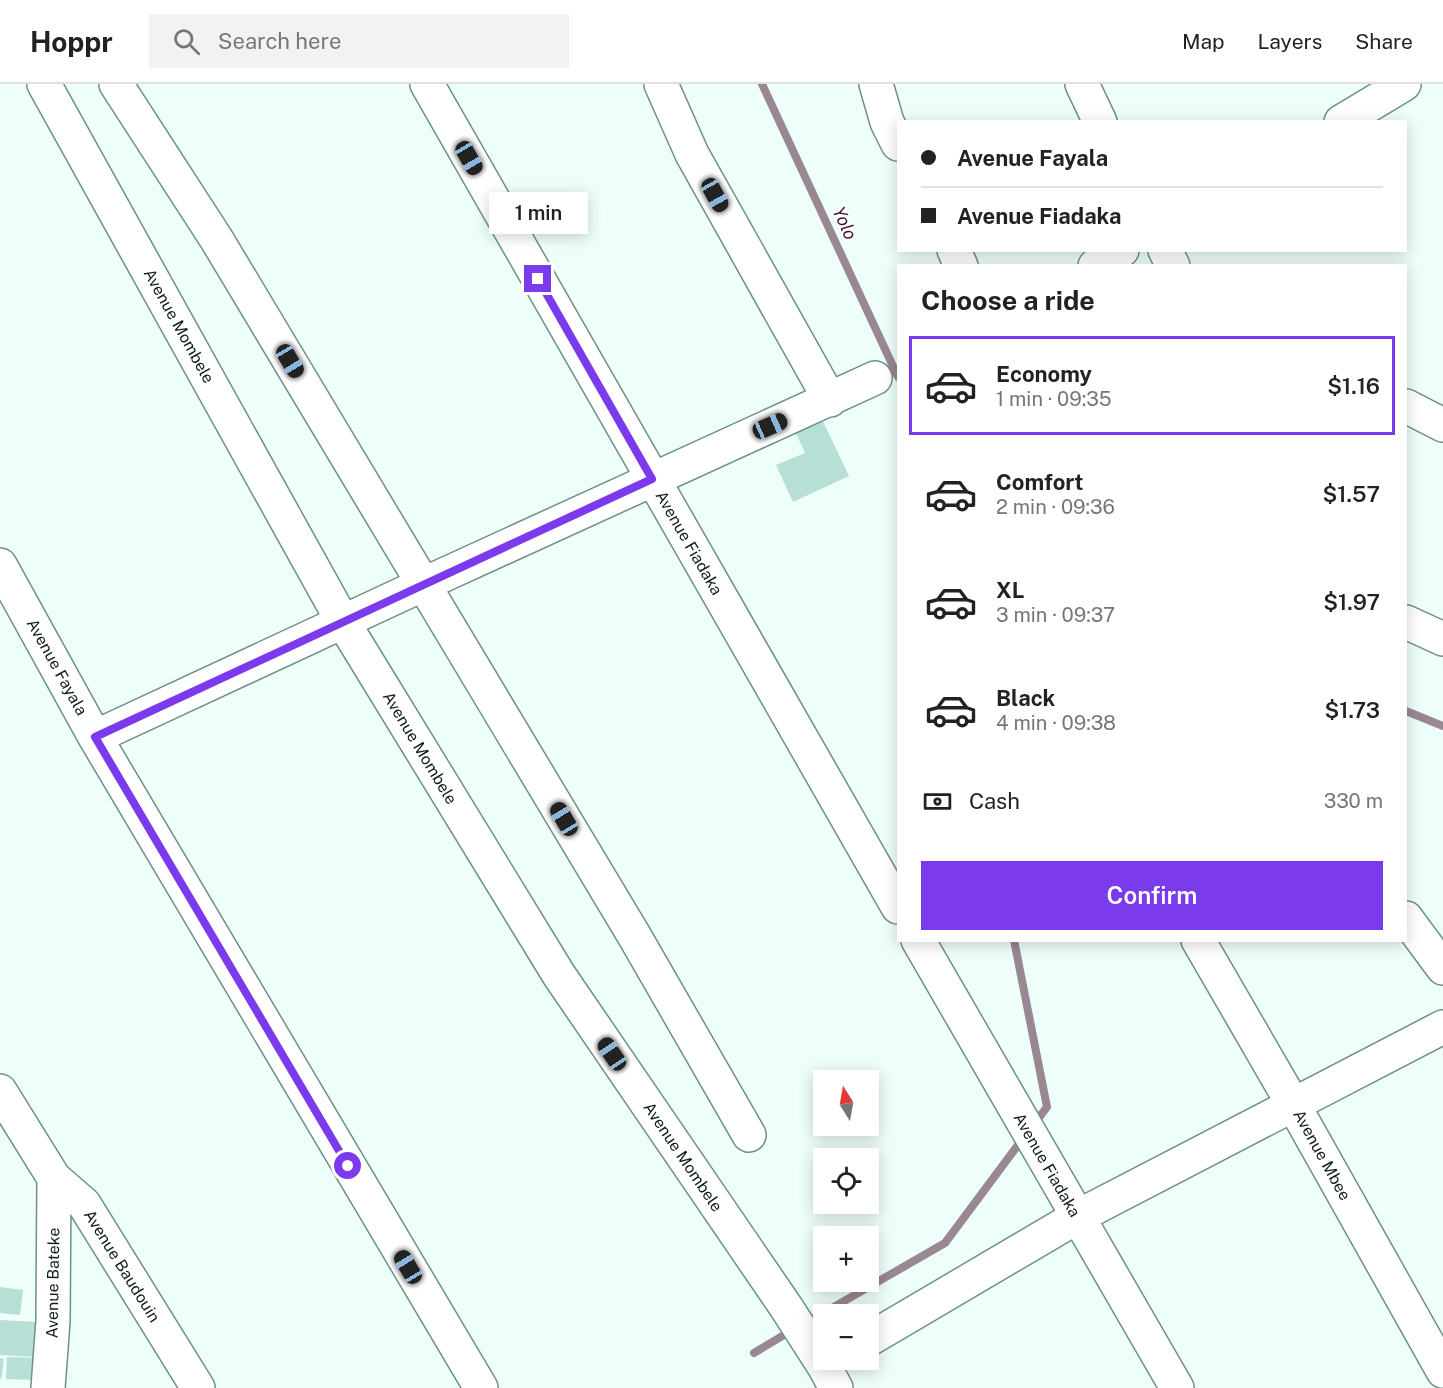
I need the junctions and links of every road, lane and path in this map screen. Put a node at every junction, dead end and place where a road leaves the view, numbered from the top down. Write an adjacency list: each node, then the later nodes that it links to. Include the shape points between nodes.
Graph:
1 (44, 84): 20 (street, Avenue Mombele)
2 (116, 84): 19 (street, via 217,240)
3 (427, 84): 17 (street, Avenue Fiadaka)
4 (661, 84): 14 (street, via 692,154)
5 (876, 84): 10 (street)
6 (1082, 84): 8 (street)
7 (1404, 84): 9 (street)
8 (1099, 120)
9 (1344, 120)
10 (897, 142)
11 (1119, 252): 12 (street)
12 (1098, 264)
13 (875, 378): 14 (street)
14 (830, 400): 17 (street)
15 (1407, 407): 16 (street)
16 (1443, 425)
17 (652, 479): 19 (street); 24 (street, Avenue Fiadaka)
18 (0, 565): 23 (street, Avenue Fayala)
19 (424, 584): 20 (street); 32 (street)
20 (343, 622): 23 (street); 36 (street, Avenue Mombele, via 559,975)
21 (1407, 622): 22 (street)
22 (1443, 639)
23 (95, 737): 40 (street, Avenue Fayala)
24 (897, 905)
25 (1407, 919): 28 (street)
26 (919, 942): 34 (street, Avenue Fiadaka)
27 (1199, 942): 31 (street, Avenue Mbee)
28 (1443, 968)
29 (1443, 1027): 31 (street)
30 (0, 1091): 33 (street, Avenue Baudouin)
31 (1293, 1104): 34 (street); 37 (street, Avenue Mbee)
32 (749, 1135)
33 (54, 1179): 38 (street, Avenue Bateke, via 53,1321); 39 (street, Avenue Baudouin, via 84,1204)
34 (1077, 1217): 35 (street); 41 (street, Avenue Fiadaka)
35 (879, 1334)
36 (832, 1371)
37 (1443, 1371)
38 (48, 1388)
39 (198, 1388)
40 (481, 1388)
41 (1177, 1388)

